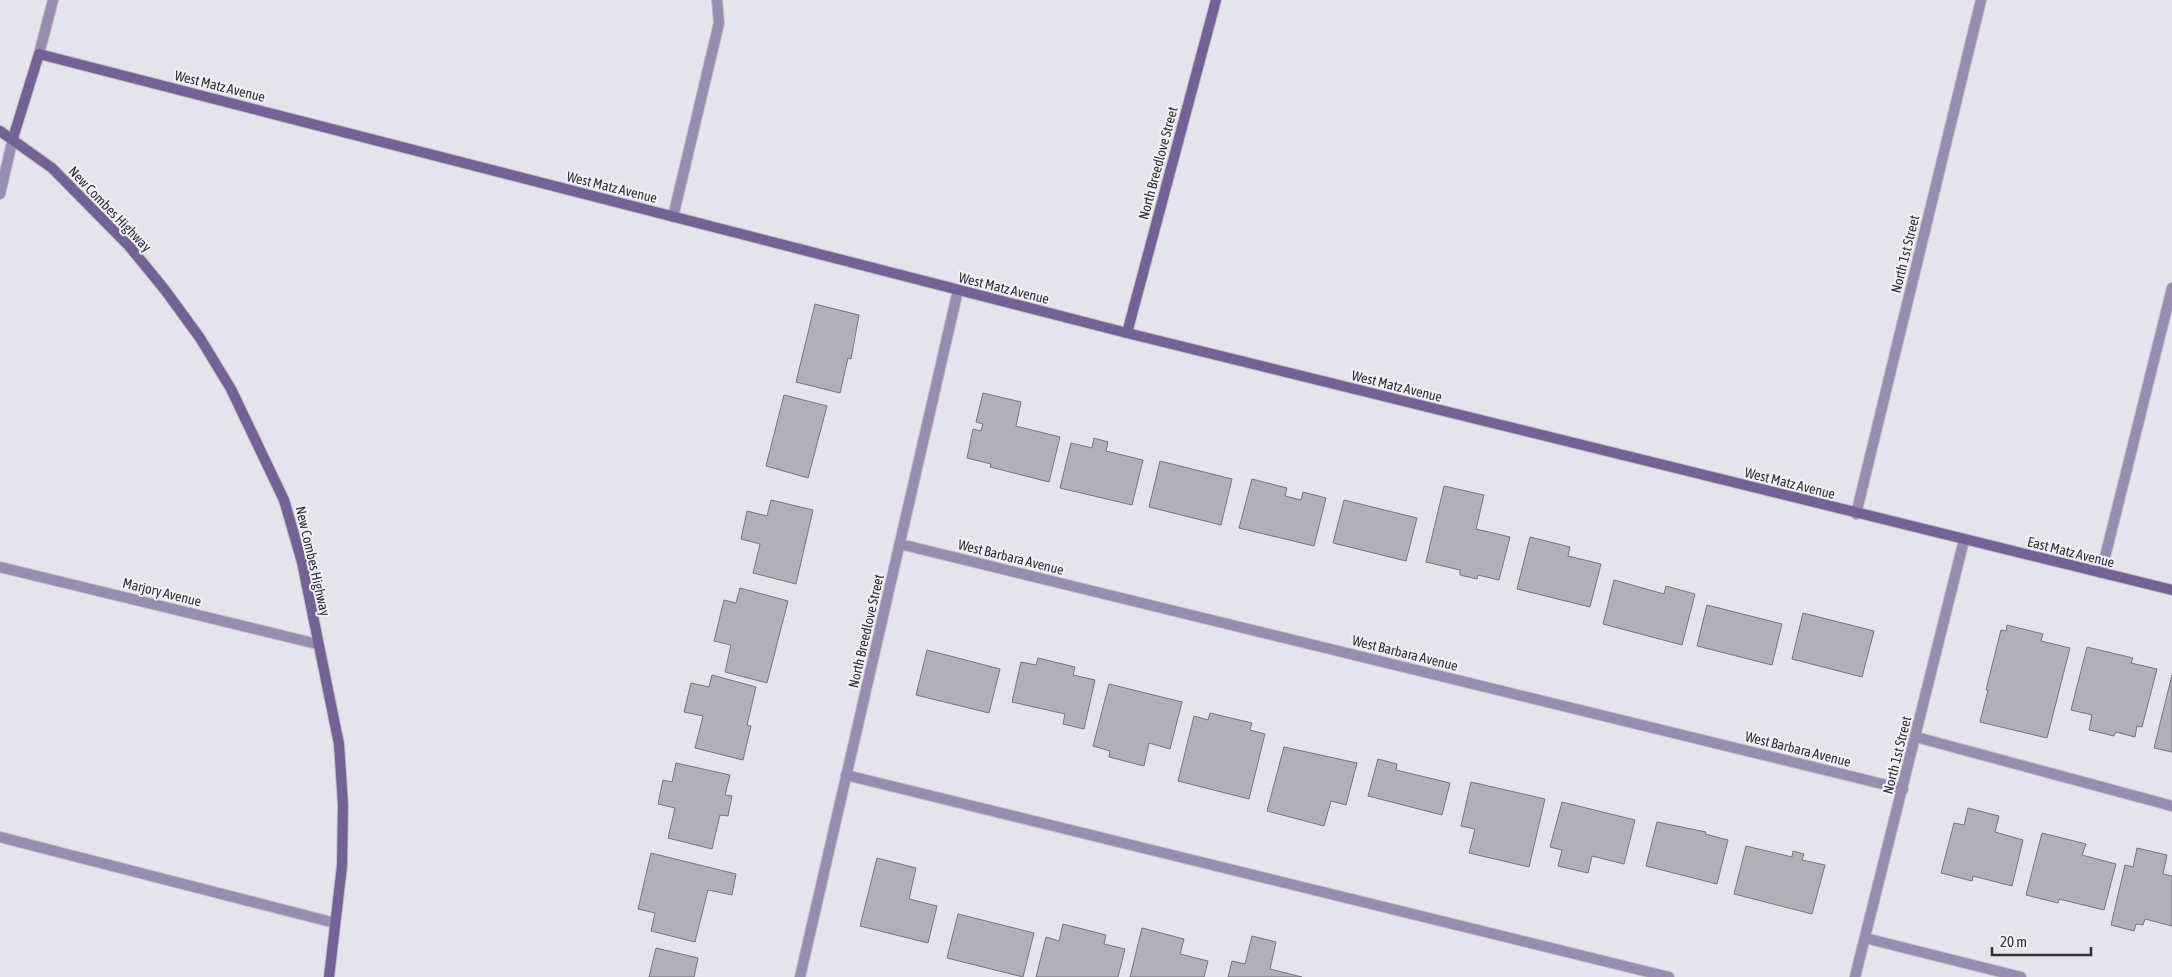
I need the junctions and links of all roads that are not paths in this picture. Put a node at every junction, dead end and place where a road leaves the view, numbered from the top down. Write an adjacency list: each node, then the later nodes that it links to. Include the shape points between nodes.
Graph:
1 (53, 0): 5 (street)
2 (717, 0): 9 (street, via 719,23)
3 (1216, 0): 12 (street, North Breedlove Street)
4 (1981, 0): 13 (street, North 1st Street)
5 (39, 54): 7 (street); 9 (street, West Matz Avenue)
6 (0, 131): 7 (street, New Combes Highway)
7 (13, 138): 8 (street); 19 (street, New Combes Highway, via 52,168 129,246 188,322 231,389 284,500 302,562)
8 (0, 194)
9 (673, 217): 11 (street, West Matz Avenue)
10 (2172, 288): 17 (street)
11 (958, 290): 12 (street, West Matz Avenue); 15 (street, North Breedlove Street)
12 (1127, 333): 13 (street, West Matz Avenue)
13 (1856, 514): 14 (street, West Matz Avenue)
14 (1964, 540): 17 (street, East Matz Avenue); 20 (street, North 1st Street)
15 (900, 544): 21 (street, North Breedlove Street); 22 (street, West Barbara Avenue)
16 (0, 567): 19 (street, Marjory Avenue)
17 (2101, 573): 18 (street, East Matz Avenue)
18 (2172, 590)
19 (317, 644): 25 (street, New Combes Highway, via 339,744 343,797 342,866)
20 (1916, 737): 22 (street, North 1st Street); 23 (street)
21 (846, 775): 28 (street, North Breedlove Street); 29 (street)
22 (1903, 789): 26 (street, North 1st Street)
23 (2172, 806)
24 (0, 837): 25 (street)
25 (335, 923): 27 (street, New Combes Highway)
26 (1865, 938): 30 (street, North 1st Street); 31 (street)
27 (329, 977)
28 (800, 977)
29 (1668, 977)
30 (1855, 977)
31 (2021, 977)

